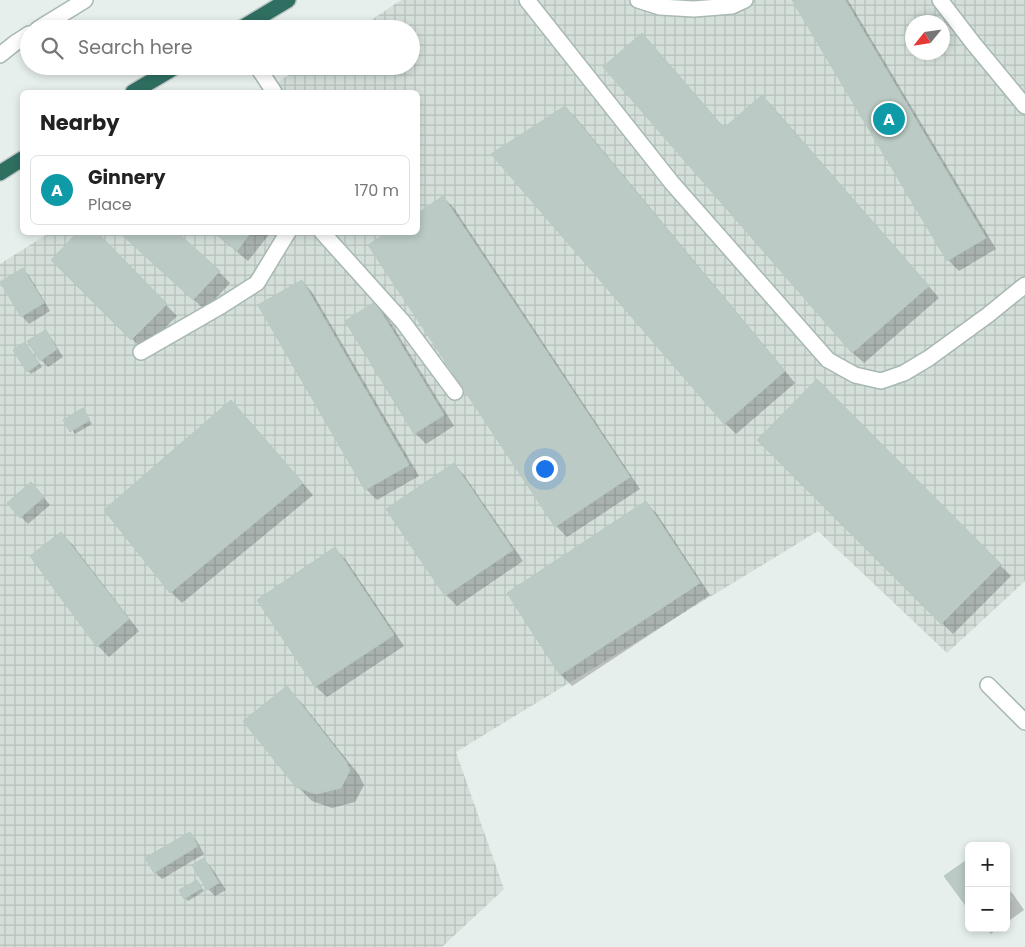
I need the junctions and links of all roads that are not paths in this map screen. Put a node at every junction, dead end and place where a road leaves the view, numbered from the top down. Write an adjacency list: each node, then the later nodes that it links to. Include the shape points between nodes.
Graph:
1 (85, 0): 7 (street)
2 (288, 0): 8 (highway)
3 (527, 0): 20 (street, via 672,183 828,360 855,375 881,381 904,373 929,358)
4 (638, 0): 5 (street, via 660,7 694,9 732,6)
5 (745, 0)
6 (940, 0): 15 (street)
7 (53, 20)
8 (255, 20)
9 (20, 40): 10 (street)
10 (0, 54)
11 (162, 75): 13 (highway)
12 (263, 75): 14 (street)
13 (136, 90)
14 (273, 90)
15 (1025, 106)
16 (20, 160): 17 (highway)
17 (0, 173)
18 (286, 235): 21 (street, via 257,283)
19 (325, 235): 22 (street, via 403,322)
20 (1025, 285)
21 (141, 352)
22 (455, 392)
23 (988, 685): 24 (street)
24 (1025, 722)

